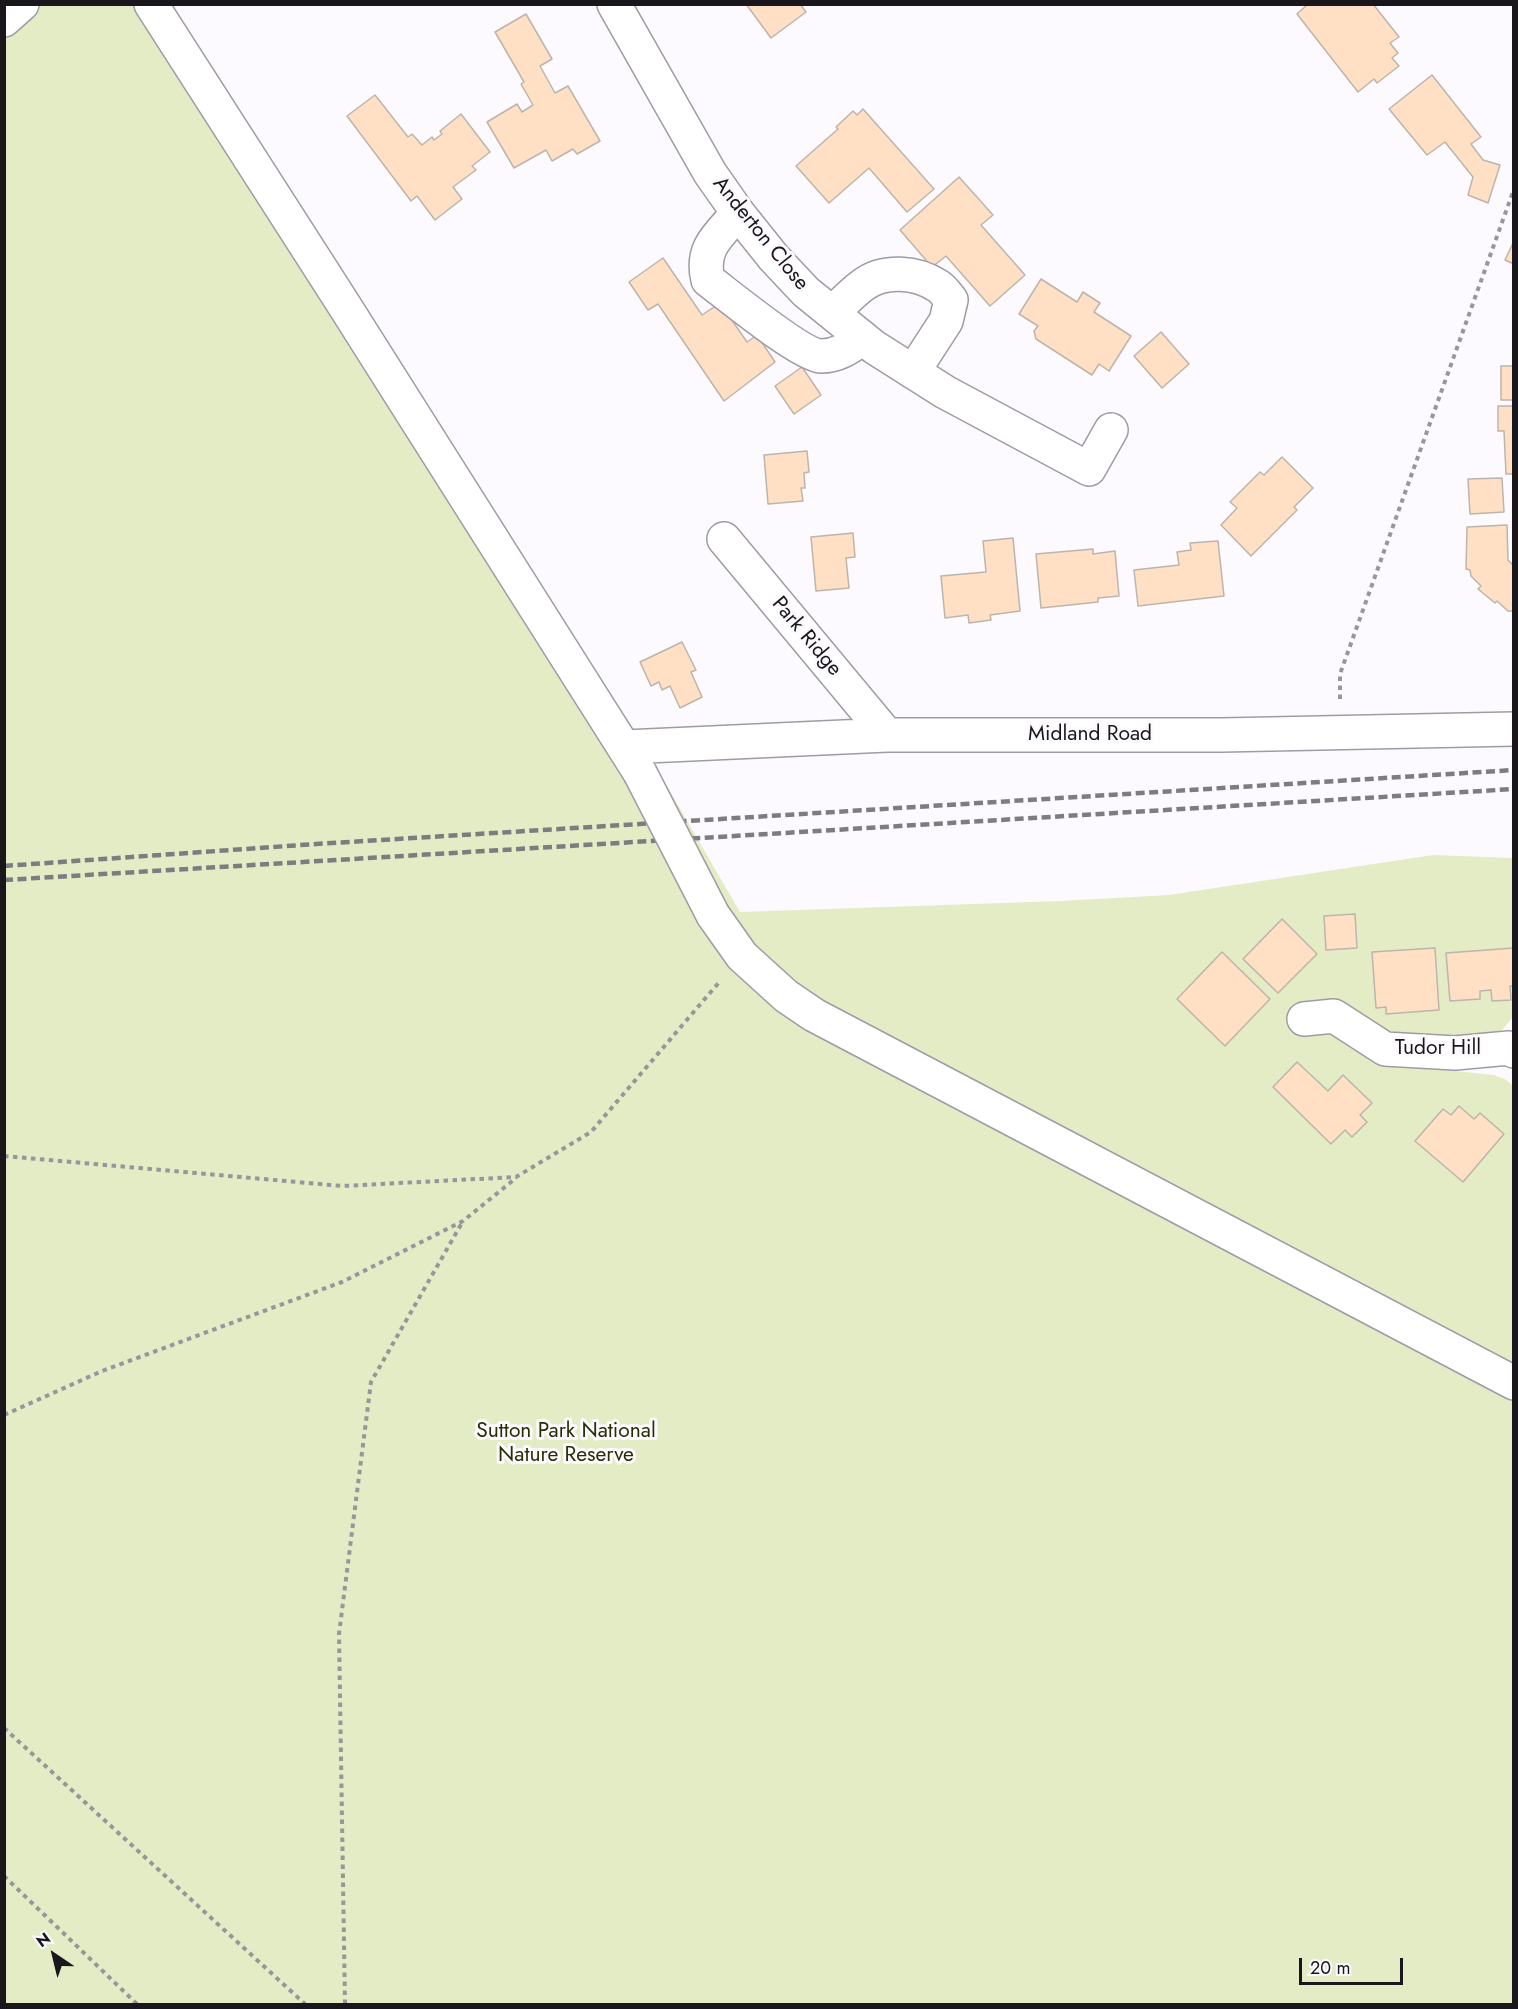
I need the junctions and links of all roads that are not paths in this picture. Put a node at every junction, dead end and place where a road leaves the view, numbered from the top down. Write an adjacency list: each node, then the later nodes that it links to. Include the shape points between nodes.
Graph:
1 (22, 4): 4 (street)
2 (150, 4): 13 (street)
3 (614, 4): 5 (street, Anderton Close, via 710,173)
4 (4, 20)
5 (738, 213): 6 (street, Anderton Close, via 774,258); 7 (street, via 710,244 705,267 708,280 791,342 819,356 841,353)
6 (832, 313): 7 (street, Anderton Close); 8 (street, via 864,283 880,277 900,273 940,286 951,300 946,321)
7 (864, 339): 8 (street, Anderton Close)
8 (913, 372): 9 (street, Anderton Close, via 1089,469)
9 (1111, 430)
10 (724, 539): 12 (street, Park Ridge)
11 (1514, 729): 12 (street, Midland Road, via 1222,735)
12 (887, 735): 13 (street, Midland Road, via 666,744)
13 (633, 760): 16 (street, bridge, via 713,915 742,956 786,996 814,1015)
14 (1304, 1019): 15 (street, Tudor Hill, via 1334,1016 1384,1049 1455,1053)
15 (1512, 1047)
16 (1514, 1383)

